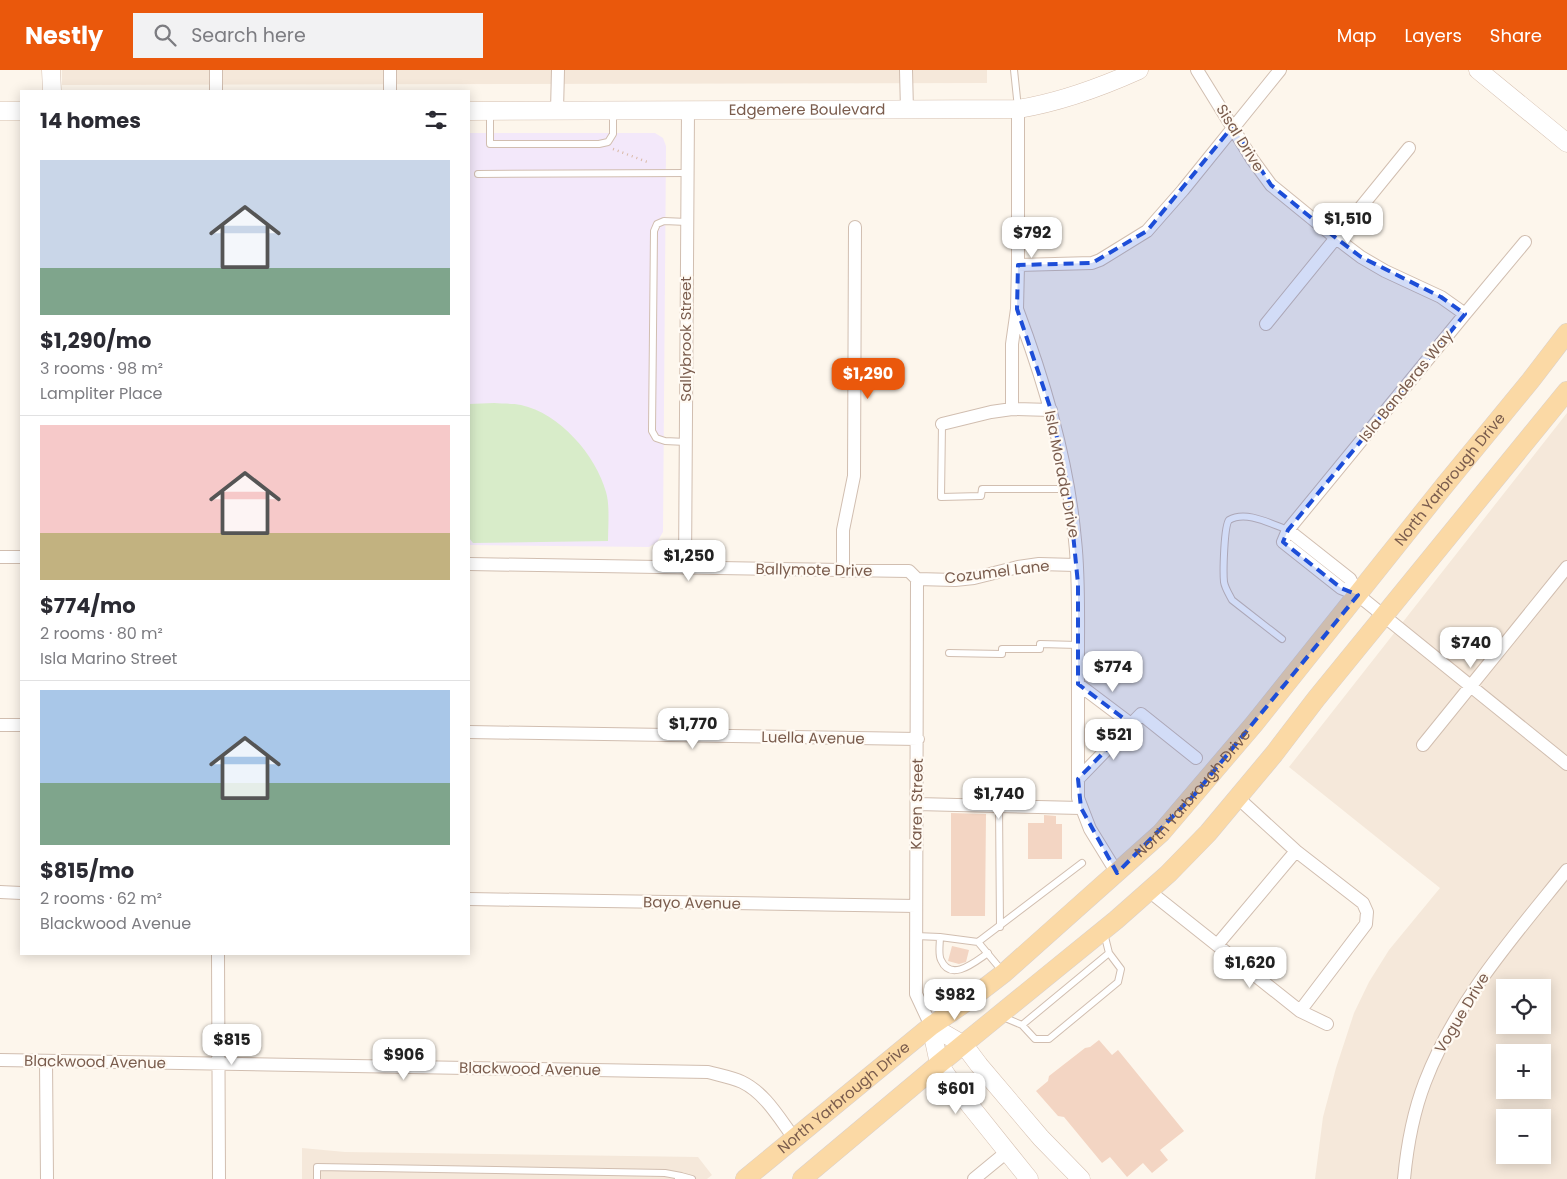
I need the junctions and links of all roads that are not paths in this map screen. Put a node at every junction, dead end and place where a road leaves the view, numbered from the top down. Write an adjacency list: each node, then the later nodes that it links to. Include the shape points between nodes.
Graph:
1 (51, 70): 11 (main road)
2 (216, 70): 12 (street)
3 (390, 70): 13 (street)
4 (558, 70): 16 (street)
5 (906, 70): 19 (street)
6 (1014, 70): 14 (lane)
7 (1138, 70): 14 (main road, Edgemere Boulevard, via 1087,92)
8 (1197, 70): 23 (street, Sisal Drive)
9 (1280, 70): 23 (street)
10 (1478, 70): 24 (main road)
11 (52, 90)
12 (216, 90)
13 (390, 90)
14 (1018, 109): 19 (main road, Edgemere Boulevard); 32 (street, Isla Morada Drive)
15 (20, 110): 20 (main road)
16 (557, 110): 17 (main road, Edgemere Boulevard); 22 (main road, Edgemere Boulevard)
17 (613, 110): 18 (main road, Edgemere Boulevard); 22 (lane, via 612,134 608,142 599,144 490,144)
18 (688, 110): 19 (main road, Edgemere Boulevard); 26 (street, Sallybrook Street)
19 (906, 110)
20 (0, 111)
21 (470, 111): 22 (main road, Edgemere Boulevard)
22 (490, 111)
23 (1233, 126): 30 (street, Sisal Drive, via 1271,184); 32 (street, via 1147,231 1092,263)
24 (1567, 143)
25 (1409, 148): 30 (street)
26 (687, 173): 27 (lane); 28 (street, Sallybrook Street)
27 (478, 174)
28 (687, 222): 41 (street, Sallybrook Street); 41 (lane, via 664,221 657,224 654,231 652,431 656,438 665,441)
29 (855, 228): 50 (street, via 854,476 843,530)
30 (1336, 238): 34 (street, Sisal Drive, via 1361,257 1441,297); 35 (street)
31 (1525, 242): 34 (street, Isla Banderas Way)
32 (1018, 265): 33 (street, Isla Morada Drive)
33 (1017, 309): 38 (street, Isla Morada Drive, via 1012,344); 39 (street, Isla Morada Drive)
34 (1465, 314): 43 (street, Isla Banderas Way)
35 (1266, 324)
36 (1567, 333): 52 (main road, North Yarbrough Drive)
37 (1567, 391): 53 (main road)
38 (1012, 409): 39 (street); 40 (street)
39 (1051, 410): 42 (street, Isla Morada Drive)
40 (942, 424): 42 (lane, via 941,497 981,496 982,489)
41 (686, 442): 49 (street, Sallybrook Street)
42 (1068, 489): 47 (street, Isla Morada Drive, via 1076,541)
43 (1288, 530): 52 (street, via 1350,579); 54 (lane, via 1240,516 1229,520 1226,528 1224,581 1232,600)
44 (0, 556): 45 (street)
45 (20, 557)
46 (470, 564): 49 (street, Ballymote Drive)
47 (1076, 565): 51 (street, Cozumel Lane, via 1039,564 955,580); 55 (street, Isla Morada Drive)
48 (1567, 567): 58 (street)
49 (685, 568): 50 (street, Ballymote Drive)
50 (843, 571): 51 (street, Ballymote Drive, via 909,572)
51 (917, 579): 63 (street, Karen Street)
52 (1358, 595): 53 (street); 75 (main road, North Yarbrough Drive, via 1195,794 1161,833)
53 (1384, 616): 58 (street); 68 (main road)
54 (1282, 639)
55 (1078, 645): 56 (lane, via 1040,644 1040,649 1002,649 1002,654); 57 (street, Isla Morada Drive)
56 (950, 653)
57 (1078, 684): 59 (street); 67 (street, Isla Morada Drive)
58 (1471, 686): 64 (street); 66 (street)
59 (1130, 724): 65 (street, via 1141,714); 67 (street)
60 (0, 725): 61 (street)
61 (20, 725)
62 (470, 732): 63 (street, Luella Avenue)
63 (918, 739): 69 (street, Karen Street)
64 (1423, 745)
65 (1196, 758)
66 (1567, 764)
67 (1078, 779): 71 (street, Isla Morada Drive)
68 (1238, 798): 72 (street); 76 (main road, via 1208,833)
69 (917, 804): 70 (street); 80 (street, Karen Street)
70 (999, 806): 71 (street); 81 (lane)
71 (1081, 808): 75 (street, Isla Morada Drive)
72 (1296, 851): 86 (street); 91 (street, via 1363,904 1367,912 1366,924)
73 (1082, 863): 81 (lane)
74 (1567, 870): 113 (street, Vogue Drive, via 1478,983 1436,1055 1416,1113)
75 (1117, 873): 90 (main road, North Yarbrough Drive)
76 (1149, 891): 82 (main road); 86 (street)
77 (0, 892): 78 (street)
78 (20, 893)
79 (470, 899): 80 (street, Bayo Avenue)
80 (916, 906): 83 (street, Karen Street)
81 (1000, 927): 85 (lane)
82 (1104, 930): 88 (lane); 92 (main road)
83 (916, 936): 84 (lane); 95 (street, Karen Street, via 916,994)
84 (940, 937): 85 (lane); 87 (lane, via 940,960 956,971 967,968)
85 (978, 942): 87 (lane)
86 (1218, 945): 91 (street)
87 (988, 953): 90 (lane)
88 (1109, 953): 94 (lane); 94 (lane, via 1121,969 1118,982 1050,1039 1035,1039)
89 (218, 955): 99 (street)
90 (1004, 973): 95 (main road, North Yarbrough Drive)
91 (1300, 1011): 93 (street)
92 (999, 1016): 94 (lane); 96 (main road)
93 (1327, 1024)
94 (1022, 1025)
95 (931, 1026): 96 (main road); 100 (main road); 101 (main road, North Yarbrough Drive)
96 (964, 1044): 100 (main road); 112 (main road, via 1041,1138)
97 (0, 1060): 98 (street, Blackwood Avenue)
98 (46, 1061): 99 (street, Blackwood Avenue); 104 (street)
99 (218, 1064): 101 (street, Blackwood Avenue, via 708,1072 731,1077 753,1088); 105 (street)
100 (939, 1064): 102 (main road); 109 (main road)
101 (794, 1138): 108 (main road, North Yarbrough Drive)
102 (1008, 1151): 110 (street); 111 (main road)
103 (679, 1178): 106 (lane, via 665,1173 318,1167); 107 (lane)
104 (47, 1179)
105 (219, 1179)
106 (318, 1179)
107 (692, 1179)
108 (745, 1179)
109 (802, 1179)
110 (974, 1179)
111 (1029, 1179)
112 (1081, 1179)
113 (1404, 1179)

